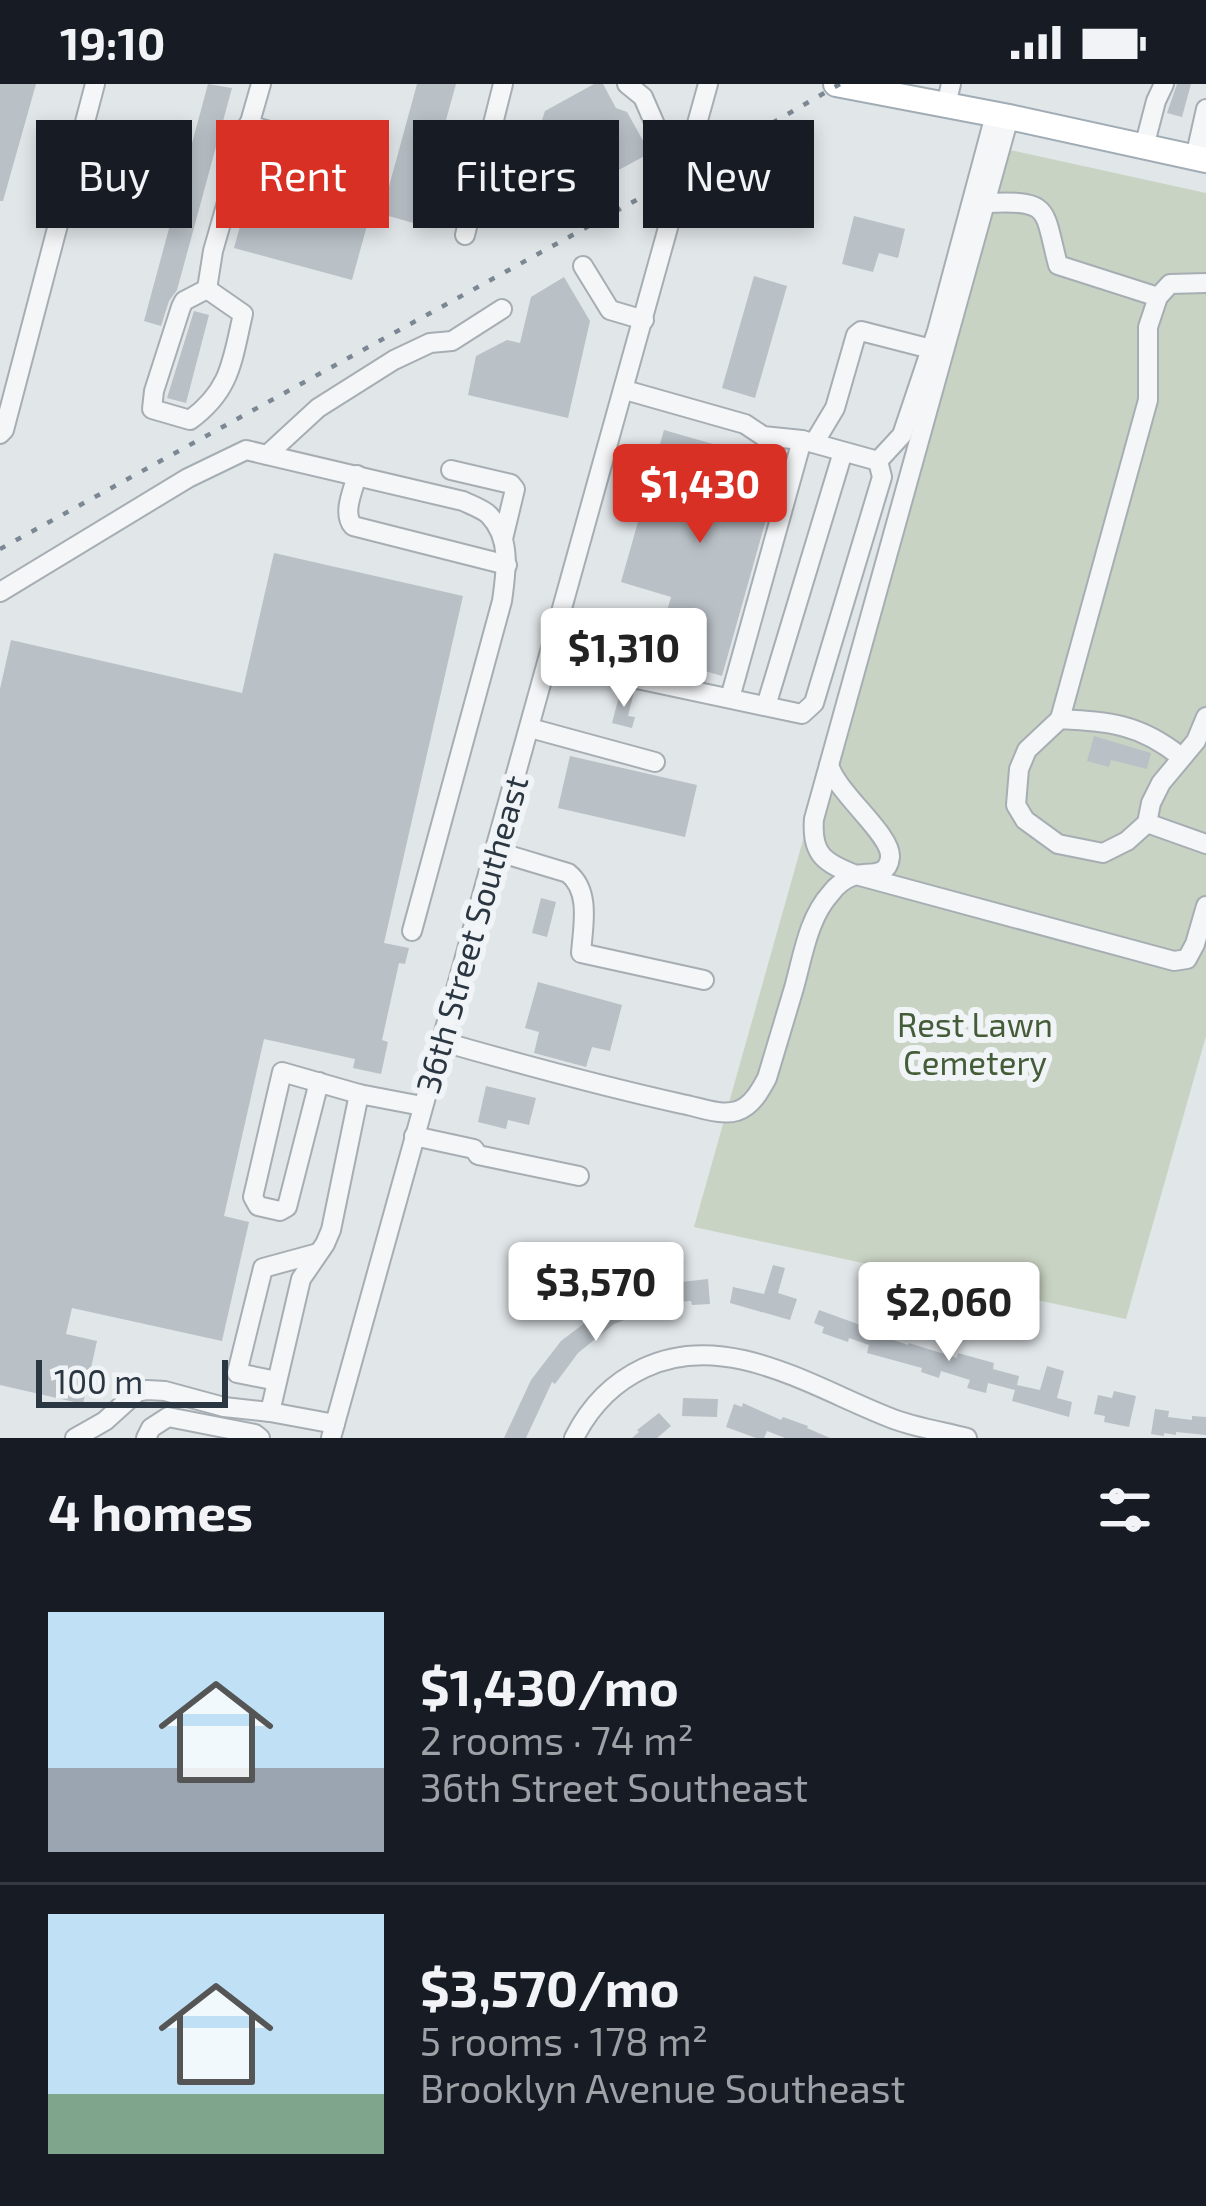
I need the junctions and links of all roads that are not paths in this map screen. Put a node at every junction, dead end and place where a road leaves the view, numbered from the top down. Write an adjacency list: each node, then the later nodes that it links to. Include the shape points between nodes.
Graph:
1 (95, 84): 28 (street)
2 (260, 84): 11 (street)
3 (503, 84): 19 (street)
4 (627, 84): 12 (street)
5 (708, 84): 13 (street, 36th Street Southeast)
6 (836, 84): 8 (main road)
7 (1164, 84): 14 (street)
8 (948, 94): 10 (main road)
9 (1206, 109): 15 (street)
10 (1002, 116): 14 (main road); 16 (street); 26 (street)
11 (249, 120)
12 (653, 120)
13 (699, 120)
14 (1144, 147): 15 (main road)
15 (1200, 159)
16 (986, 202): 23 (street, via 1034,204 1048,219 1058,265); 47 (street)
17 (219, 228): 22 (street)
18 (669, 228): 25 (street, 36th Street Southeast)
19 (465, 235)
20 (583, 266): 25 (street, via 610,310)
21 (1206, 283): 23 (street, via 1170,284)
22 (207, 289): 22 (street, via 184,301 154,391 152,409 190,420 227,381 243,314)
23 (1157, 297): 43 (street, via 1148,327 1148,400)
24 (502, 309): 32 (street, via 452,341 394,360 318,408)
25 (644, 320): 27 (street, 36th Street Southeast)
26 (931, 349): 29 (street, via 861,331 835,408); 33 (street, via 902,435)
27 (625, 390): 29 (street, via 764,436); 39 (street, 36th Street Southeast)
28 (2, 432): 30 (street)
29 (808, 442): 31 (street); 40 (street)
30 (0, 451)
31 (843, 452): 33 (street); 41 (street)
32 (267, 455): 35 (street); 38 (street, via 246,450 188,478)
33 (878, 461): 41 (street, via 882,478 814,703 802,714)
34 (452, 470): 36 (street, via 515,489)
35 (357, 475): 36 (street, via 463,501 488,513); 37 (street, via 347,513 353,526)
36 (503, 538): 37 (street)
37 (506, 566): 53 (street)
38 (0, 592)
39 (553, 643): 40 (street, via 598,656 622,676); 44 (street, 36th Street Southeast)
40 (730, 698): 41 (street)
41 (766, 706)
42 (1206, 717): 45 (street)
43 (1060, 719): 45 (street, via 1120,724); 48 (street, via 1019,769 1016,805 1025,820 1058,844 1102,853)
44 (530, 728): 46 (street); 50 (street, 36th Street Southeast)
45 (1181, 757): 48 (street)
46 (656, 762)
47 (829, 765): 51 (street, via 813,835 820,856); 51 (street, via 890,849 882,871)
48 (1147, 823): 49 (street)
49 (1206, 844)
50 (495, 851): 54 (street, via 576,879 585,907 581,952); 55 (street, 36th Street Southeast)
51 (856, 874): 52 (street, via 1174,961 1195,944); 55 (street, via 820,906 767,1078 734,1112)
52 (1206, 906)
53 (412, 931)
54 (704, 980)
55 (440, 1042): 58 (street, 36th Street Southeast)
56 (319, 1082): 56 (street, via 282,1072 253,1197 258,1206 287,1207); 57 (street)
57 (359, 1094): 58 (street); 61 (street, via 331,1230)
58 (422, 1106): 59 (street, 36th Street Southeast)
59 (414, 1136): 60 (street); 65 (street, 36th Street Southeast)
60 (579, 1176)
61 (318, 1253): 62 (street, via 301,1279); 62 (street, via 263,1268 237,1373)
62 (277, 1381): 64 (street)
63 (244, 1410): 64 (street); 66 (street); 67 (street, via 137,1392)
64 (270, 1412): 65 (street)
65 (333, 1431)
66 (238, 1432): 68 (street, via 168,1417); 69 (street)
67 (75, 1438)
68 (146, 1438)
69 (260, 1438)
70 (574, 1438): 71 (street, via 624,1377 693,1353 758,1362 900,1421)
71 (967, 1438)

